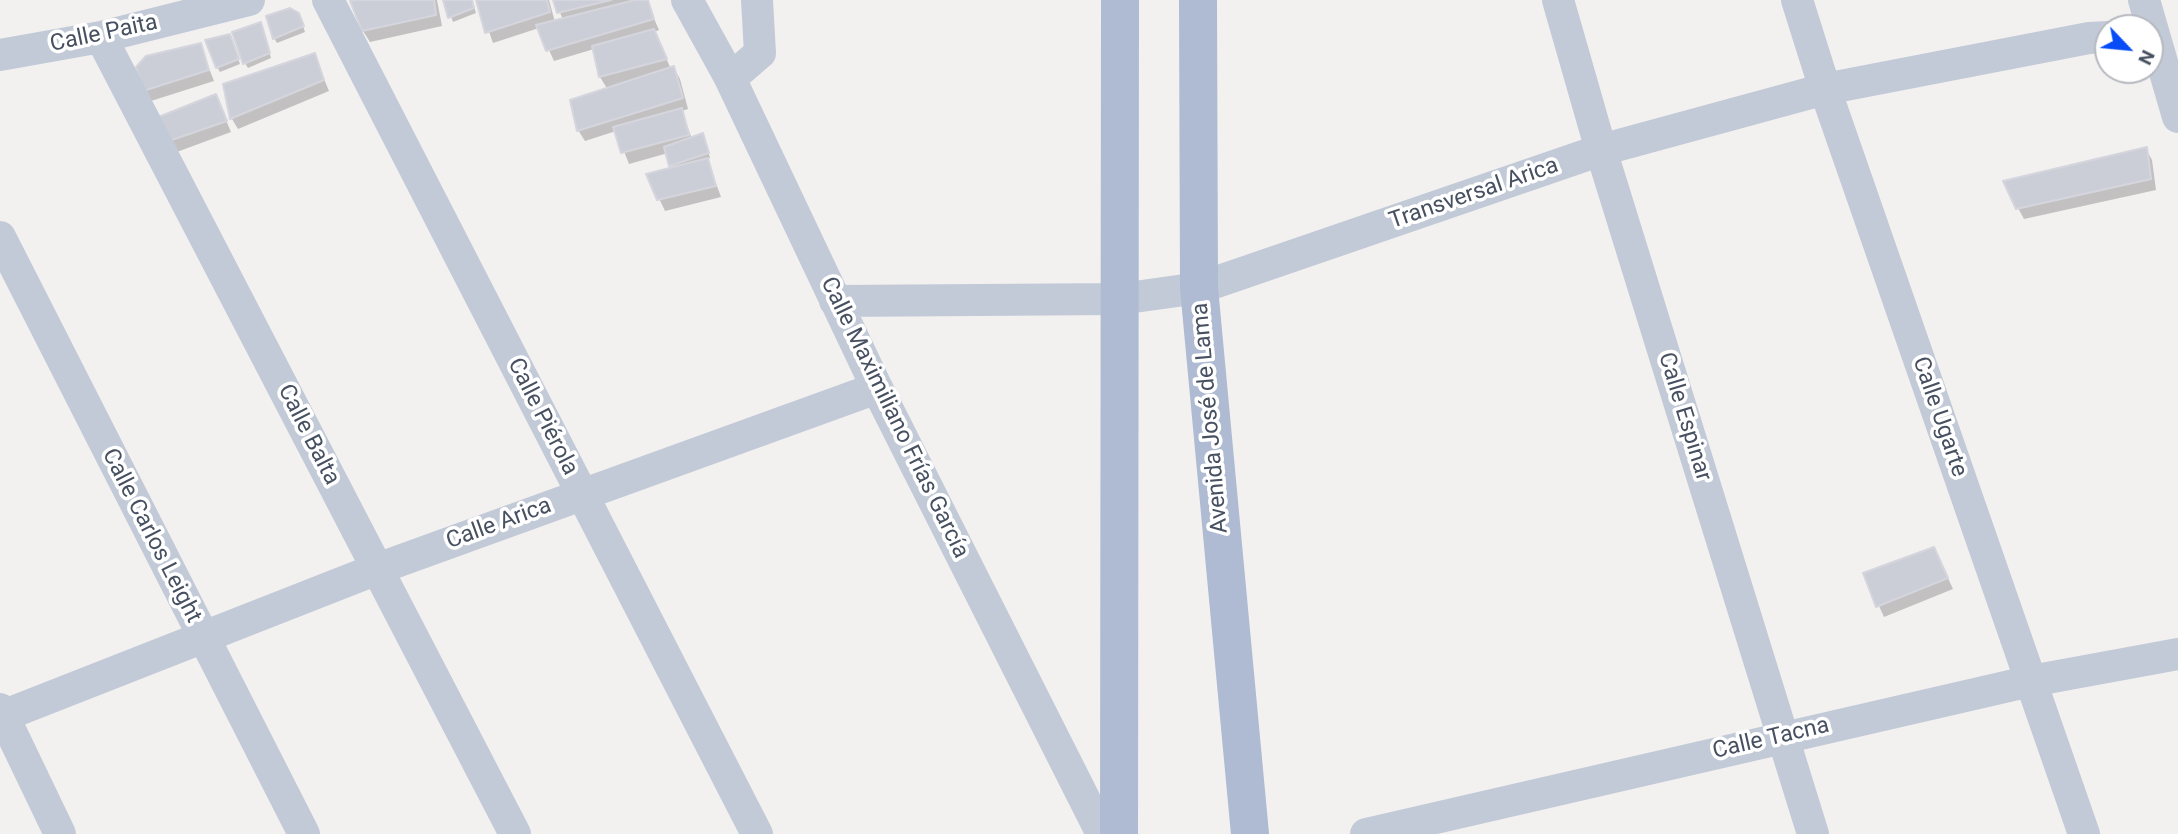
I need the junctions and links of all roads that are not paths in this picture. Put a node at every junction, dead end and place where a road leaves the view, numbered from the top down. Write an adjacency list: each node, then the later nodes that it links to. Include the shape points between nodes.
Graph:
1 (249, 0): 9 (street, Calle Paita)
2 (328, 0): 22 (street, Calle Piérola)
3 (687, 0): 13 (street, Calle Maximiliano Frías García)
4 (757, 0): 13 (street, via 760,52)
5 (1120, 0): 19 (main road)
6 (1198, 0): 18 (main road, Avenida José de Lama)
7 (1558, 0): 16 (street, Calle Espinar)
8 (1797, 0): 14 (street, Calle Ugarte)
9 (100, 37): 12 (street, Calle Paita); 23 (street, Calle Balta)
10 (2094, 38): 14 (street, Transversal Arica)
11 (2164, 54): 15 (street)
12 (0, 55)
13 (729, 75): 20 (street, Calle Maximiliano Frías García)
14 (1825, 89): 16 (street, Transversal Arica); 26 (street, Calle Ugarte)
15 (2178, 117)
16 (1601, 150): 18 (street, Transversal Arica); 28 (street, Calle Espinar)
17 (0, 237): 24 (street, Calle Carlos Leight)
18 (1199, 288): 19 (street, Transversal Arica); 35 (main road, Avenida José de Lama)
19 (1120, 299): 20 (street, Transversal Arica); 34 (main road)
20 (835, 301): 21 (street, Calle Maximiliano Frías García)
21 (877, 388): 22 (street, Calle Arica); 33 (street, Calle Maximiliano Frías García)
22 (581, 495): 23 (street, Calle Arica); 32 (street, Calle Piérola)
23 (377, 569): 24 (street, Calle Arica); 31 (street, Calle Balta)
24 (202, 638): 27 (street, Calle Arica); 30 (street, Calle Carlos Leight)
25 (2178, 654): 26 (street, Calle Tacna)
26 (2031, 681): 28 (street, Calle Tacna); 38 (street, Calle Ugarte)
27 (1, 714): 29 (street)
28 (1783, 736): 36 (street, Calle Tacna); 37 (street, Calle Espinar)
29 (60, 834)
30 (304, 834)
31 (515, 834)
32 (757, 834)
33 (1102, 834)
34 (1119, 834)
35 (1250, 834)
36 (1366, 834)
37 (1813, 834)
38 (2084, 834)

